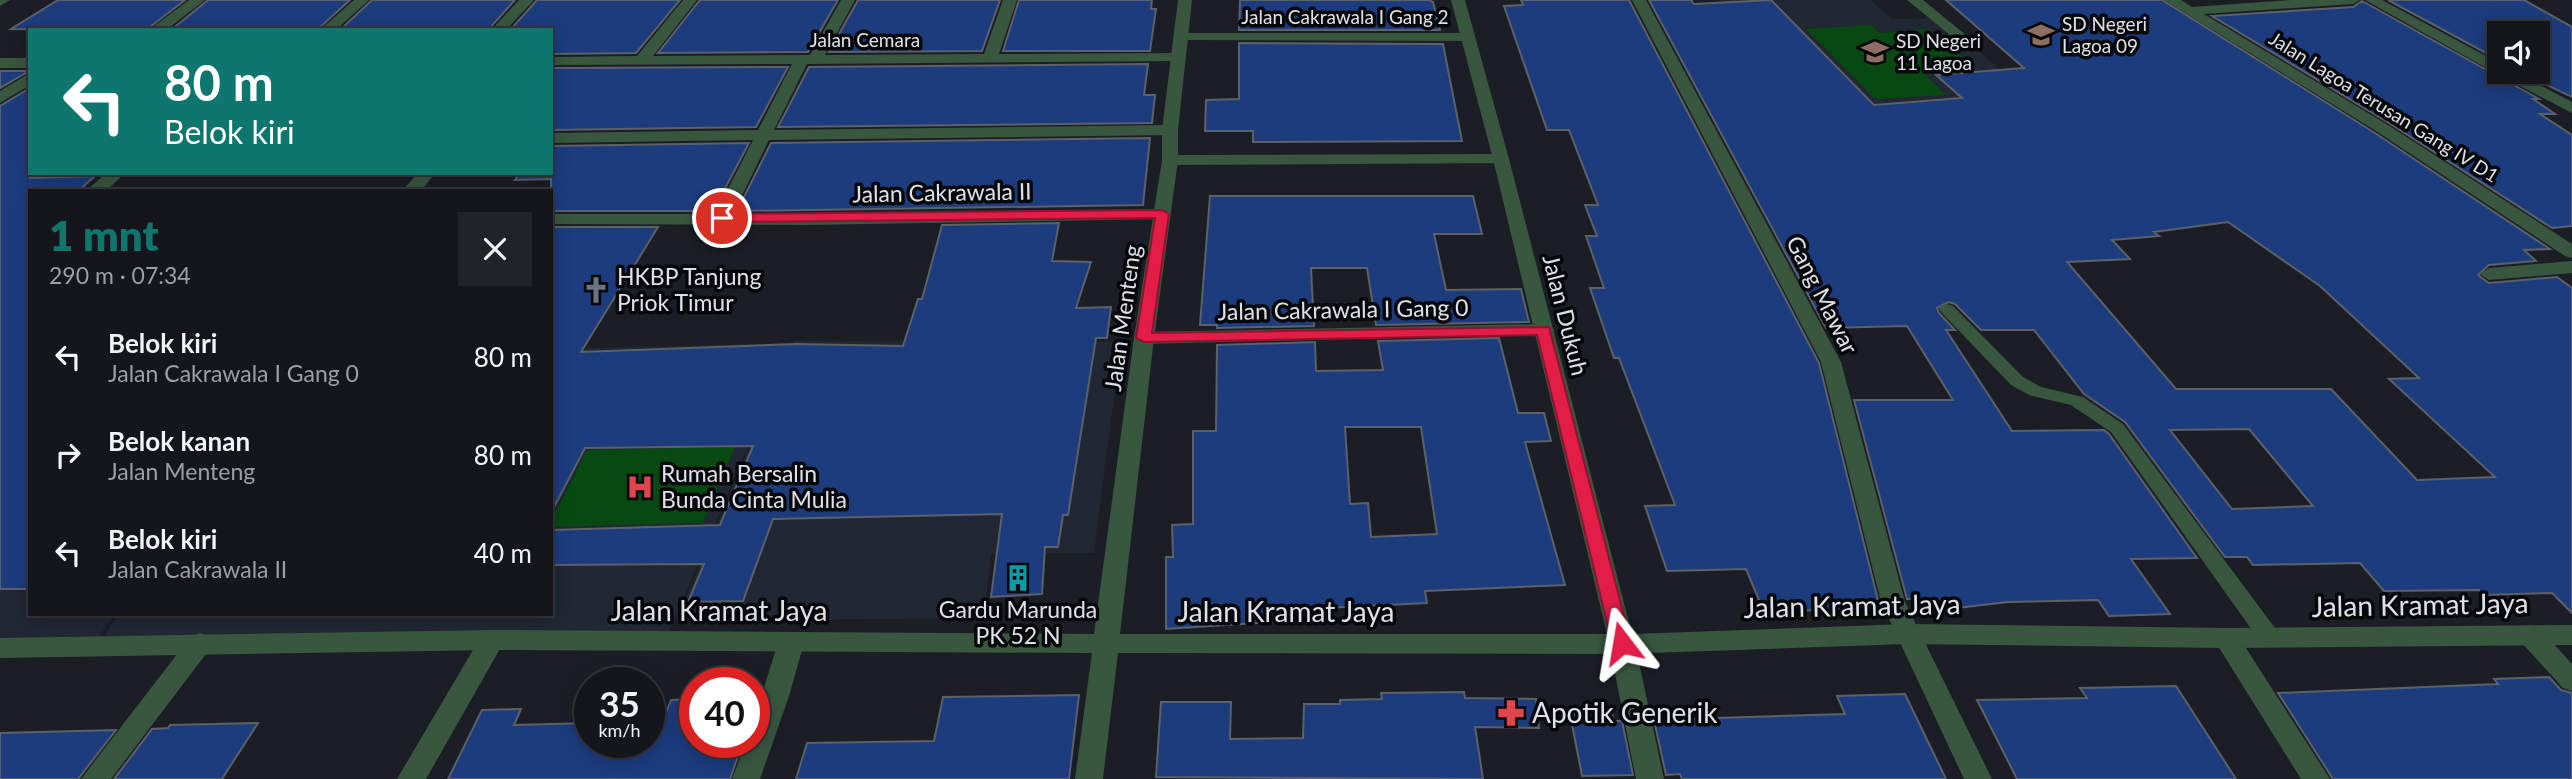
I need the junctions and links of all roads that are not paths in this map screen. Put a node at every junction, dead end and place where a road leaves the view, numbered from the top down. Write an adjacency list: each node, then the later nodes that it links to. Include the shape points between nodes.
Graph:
1 (198, 0): 16 (street)
2 (362, 0): 17 (street)
3 (527, 0): 18 (street)
4 (690, 0): 26 (street)
5 (848, 0): 23 (street)
6 (1010, 0): 24 (street)
7 (1185, 0): 19 (street, Jalan Menteng)
8 (1458, 0): 20 (street, Jalan Dukuh)
9 (1639, 0): 52 (street, Gang Mawar, via 1831,362 1893,602)
10 (1914, 0): 21 (street)
11 (2171, 0): 15 (street, Jalan Lagoa Terusan Gang IV D1)
12 (2353, 0): 15 (street)
13 (2397, 0): 14 (street)
14 (2374, 1): 28 (street)
15 (2189, 11): 46 (street, Jalan Lagoa Terusan Gang IV D1, via 2424,154)
16 (159, 28)
17 (329, 28)
18 (500, 28)
19 (1181, 37): 20 (street, Jalan Cakrawala I Gang 2); 22 (street, Jalan Menteng)
20 (1468, 37): 37 (street, Jalan Dukuh)
21 (1971, 45)
22 (1179, 57): 24 (street, Jalan Cemara); 34 (street, Jalan Menteng)
23 (809, 59): 24 (street, Jalan Cemara); 26 (street, Jalan Cemara); 35 (street)
24 (991, 59)
25 (553, 61): 26 (street, Jalan Cemara)
26 (640, 61)
27 (28, 62): 29 (street)
28 (2487, 62)
29 (0, 63)
30 (28, 79): 32 (street)
31 (2527, 84): 33 (street)
32 (0, 98)
33 (2572, 108)
34 (1170, 130): 35 (street); 38 (street, Jalan Menteng)
35 (766, 135): 36 (street); 44 (street)
36 (553, 138)
37 (1501, 159): 38 (street); 50 (street, Jalan Dukuh)
38 (1170, 160): 43 (street, Jalan Menteng)
39 (115, 175): 41 (street)
40 (424, 175): 42 (street)
41 (97, 189)
42 (413, 189)
43 (1162, 214): 44 (street, Jalan Cakrawala II); 51 (street, Jalan Menteng)
44 (722, 218): 45 (street, Jalan Cakrawala II)
45 (553, 219)
46 (2572, 252)
47 (2572, 267): 48 (street)
48 (2490, 274)
49 (1947, 309): 56 (lane, via 2017,381 2035,391 2077,401 2117,428)
50 (1544, 330): 51 (street, Jalan Cakrawala I Gang 0); 61 (street, Jalan Dukuh)
51 (1144, 338): 60 (street, Jalan Menteng)
52 (1908, 634): 55 (street, Jalan Kramat Jaya); 61 (street, Jalan Kramat Jaya); 69 (street, Gang Mawar)
53 (2530, 635): 54 (street, Jalan Kramat Jaya); 56 (street, Jalan Kramat Jaya); 63 (street)
54 (2572, 635)
55 (2226, 638): 56 (street, Jalan Kramat Jaya); 70 (street)
56 (2270, 638)
57 (492, 640): 58 (street, Jalan Kramat Jaya); 59 (street, Jalan Kramat Jaya); 65 (street)
58 (200, 643): 62 (street, Jalan Kramat Jaya); 64 (street)
59 (791, 643): 60 (street, Jalan Kramat Jaya); 66 (street)
60 (1106, 643): 61 (street, Jalan Kramat Jaya); 67 (street, Jalan Menteng)
61 (1622, 643): 68 (street, Jalan Dukuh)
62 (0, 648)
63 (2572, 681)
64 (95, 779)
65 (411, 779)
66 (746, 779)
67 (1089, 779)
68 (1650, 779)
69 (1978, 779)
70 (2316, 779)

